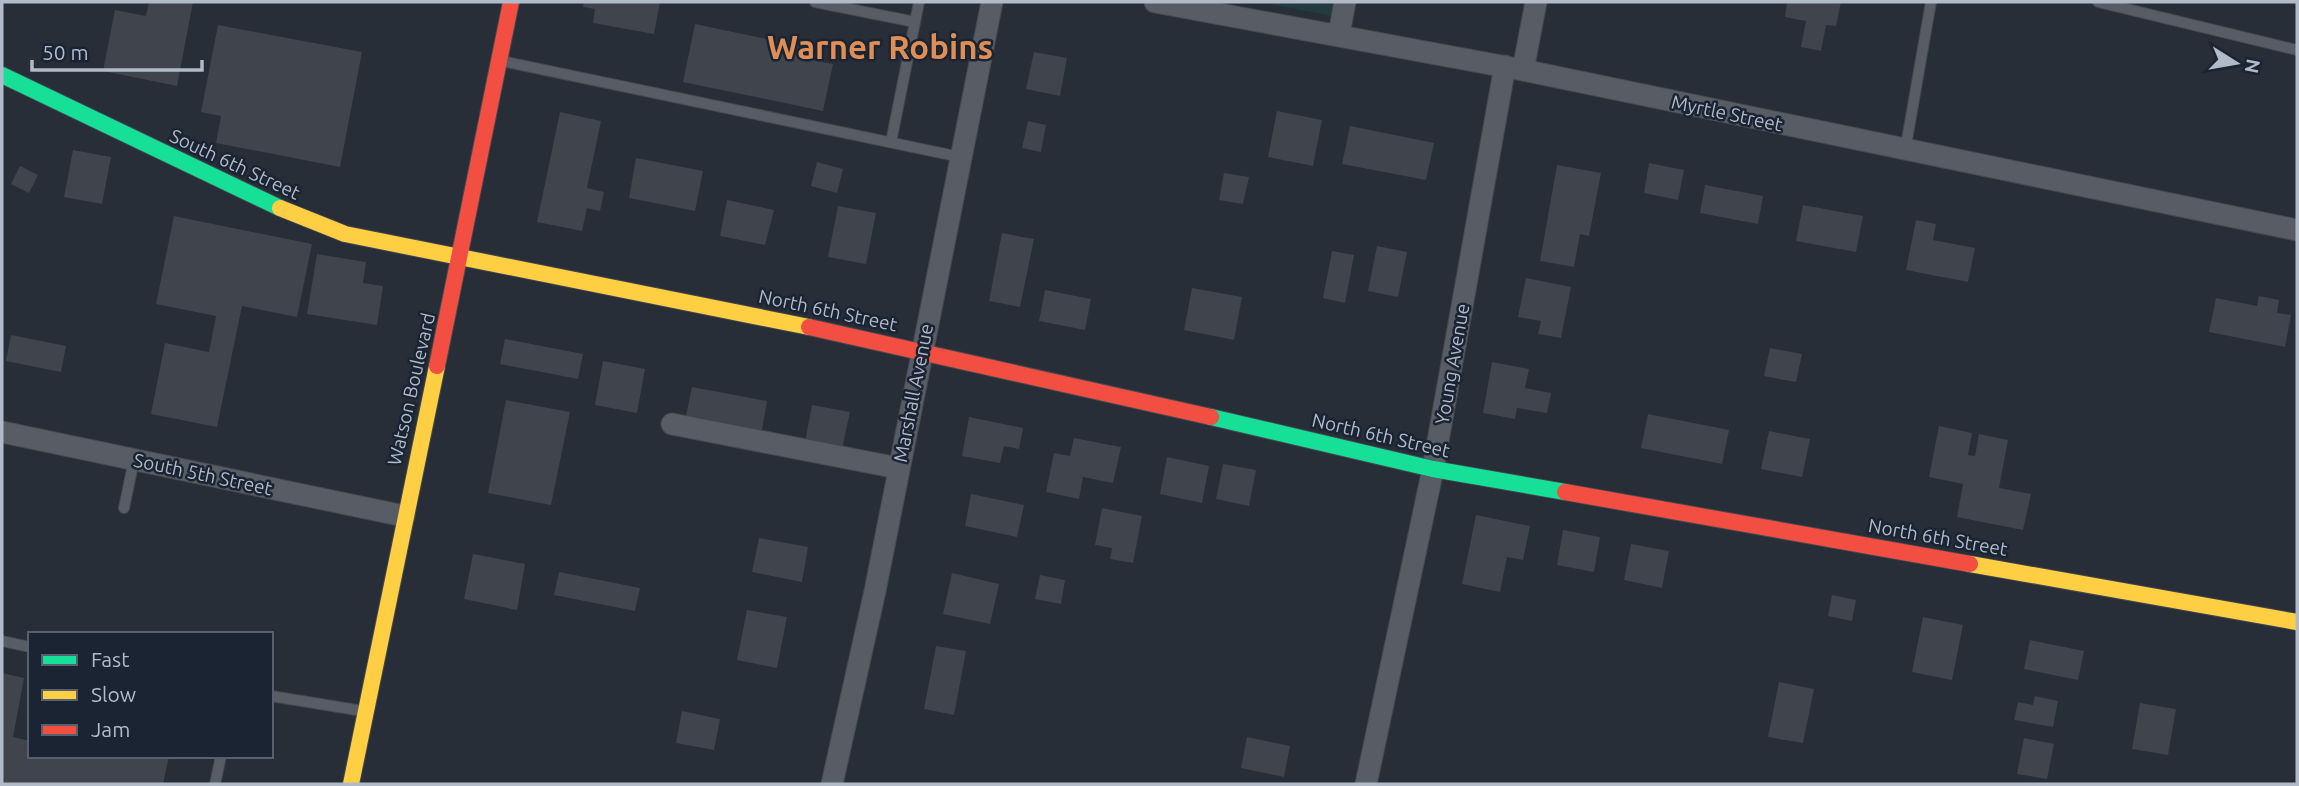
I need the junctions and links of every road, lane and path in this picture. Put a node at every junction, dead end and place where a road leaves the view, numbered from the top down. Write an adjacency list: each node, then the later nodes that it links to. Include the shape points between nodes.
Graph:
1 (511, 2): 13 (street, Watson Boulevard)
2 (815, 2): 10 (lane)
3 (919, 2): 10 (lane)
4 (992, 2): 18 (street, Marshall Avenue)
5 (1155, 2): 11 (street, Myrtle Street)
6 (1345, 2): 11 (street)
7 (1536, 2): 14 (street, Young Avenue)
8 (1931, 2): 17 (lane)
9 (2098, 2): 12 (lane)
10 (915, 22): 16 (lane)
11 (1339, 34): 14 (street, Myrtle Street)
12 (2297, 50)
13 (499, 61): 16 (lane); 20 (street, Watson Boulevard)
14 (1514, 68): 17 (street, Myrtle Street); 26 (street, Young Avenue)
15 (2, 75): 20 (street, South 6th Street, via 304,219 345,234)
16 (891, 142): 18 (lane)
17 (1905, 151): 19 (street, Myrtle Street)
18 (960, 157): 21 (street, Marshall Avenue)
19 (2297, 230)
20 (462, 255): 21 (street, North 6th Street); 28 (street, Watson Boulevard)
21 (920, 351): 25 (street, Marshall Avenue); 26 (street, North 6th Street)
22 (672, 424): 25 (street)
23 (2, 432): 24 (street, South 5th Street)
24 (134, 460): 27 (lane); 28 (street, South 5th Street)
25 (898, 468): 37 (street, Marshall Avenue)
26 (1433, 469): 29 (street, North 6th Street); 38 (street, Young Avenue)
27 (124, 508)
28 (404, 516): 33 (street, Watson Boulevard)
29 (2297, 622)
30 (2, 641): 31 (lane)
31 (28, 648)
32 (273, 696): 33 (lane)
33 (366, 711): 36 (street, Watson Boulevard)
34 (221, 758): 35 (lane)
35 (215, 784)
36 (351, 784)
37 (832, 784)
38 (1366, 784)

